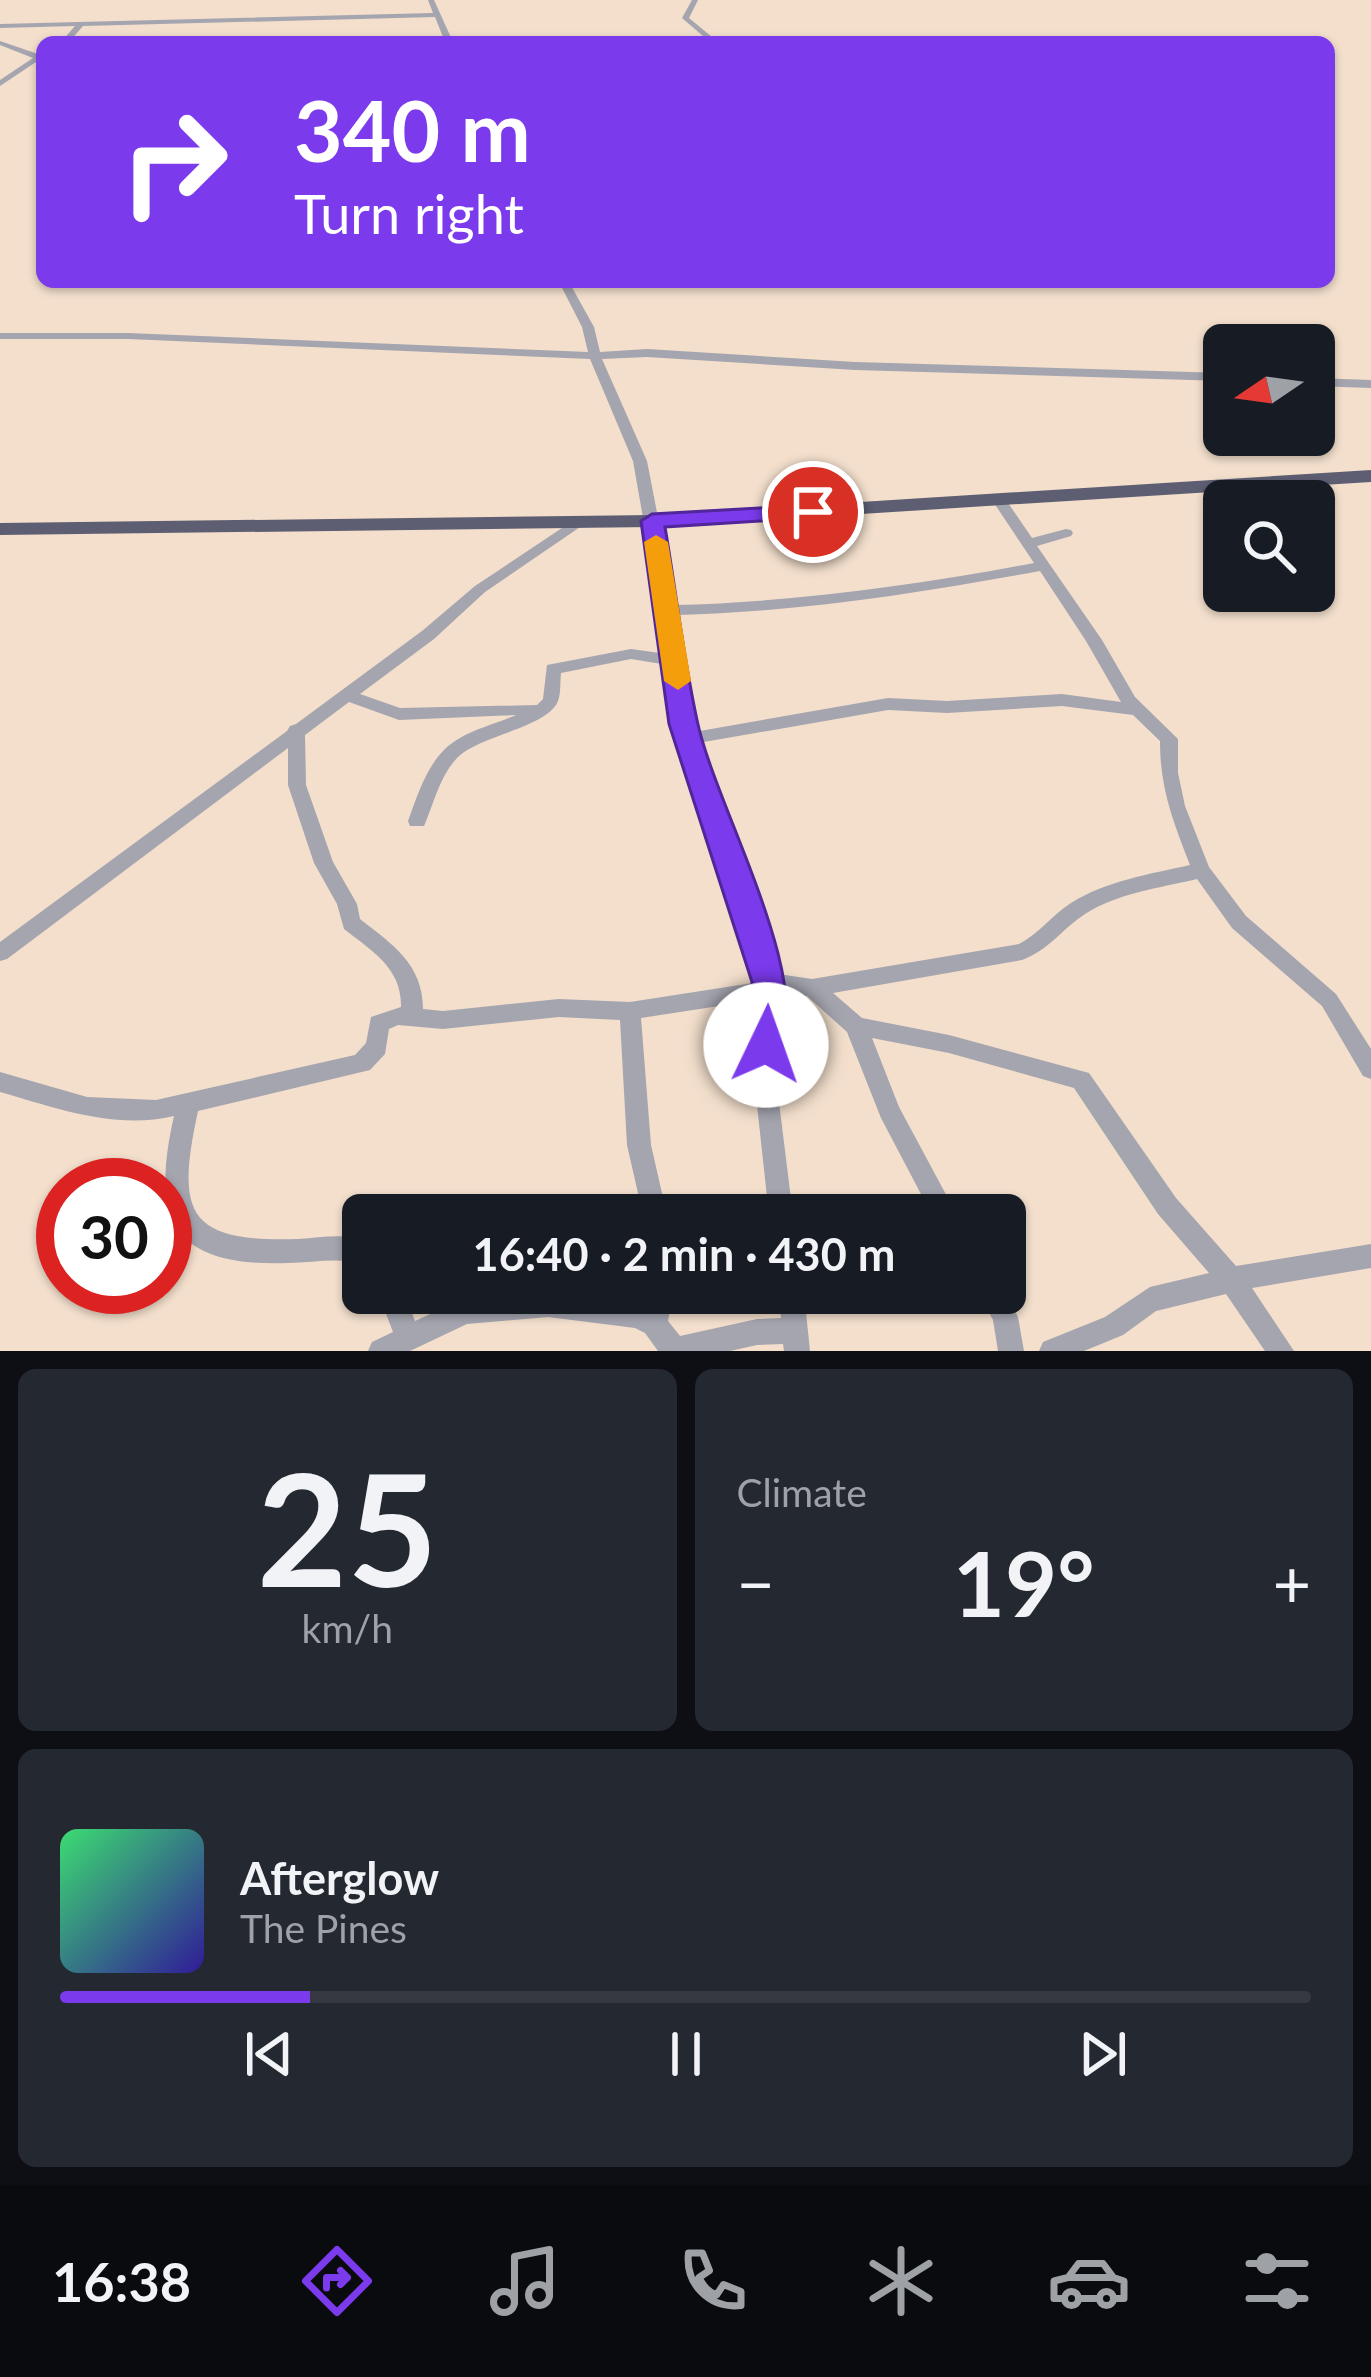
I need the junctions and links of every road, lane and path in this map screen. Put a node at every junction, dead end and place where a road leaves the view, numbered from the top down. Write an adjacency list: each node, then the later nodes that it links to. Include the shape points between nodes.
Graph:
1 (431, 0): 5 (street)
2 (695, 0): 12 (street, via 685,18)
3 (362, 5): 7 (street)
4 (333, 6): 6 (street)
5 (438, 15): 7 (street); 11 (street)
6 (289, 17): 7 (street); 8 (street)
7 (355, 17)
8 (83, 22): 9 (street); 10 (street)
9 (0, 27): 13 (street)
10 (70, 36)
11 (447, 36)
12 (707, 36)
13 (0, 42): 14 (street)
14 (36, 55)
15 (36, 58): 16 (street)
16 (0, 83)
17 (567, 288): 19 (street)
18 (0, 336): 19 (street)
19 (596, 356): 20 (street); 25 (street, via 640,461)
20 (1203, 376)
21 (1335, 383): 22 (street)
22 (1371, 384)
23 (1371, 476): 24 (highway)
24 (999, 500): 25 (highway); 29 (street)
25 (652, 521): 26 (highway); 31 (street)
26 (579, 523): 27 (highway); 33 (street)
27 (0, 529)
28 (1066, 533): 29 (street)
29 (1030, 543): 30 (street)
30 (1043, 566): 31 (street, via 751,608); 35 (street)
31 (668, 610): 32 (street)
32 (676, 662): 34 (street, via 631,654 556,667); 37 (street)
33 (345, 695): 34 (street, via 399,715); 36 (street)
34 (545, 708): 38 (street, via 459,745 437,770)
35 (1139, 710): 37 (street, via 1062,700 888,704); 39 (street, via 1169,739 1176,806)
36 (296, 730): 40 (street); 44 (street, via 297,785 324,862 348,919 386,945 405,972)
37 (689, 739): 41 (street)
38 (417, 821)
39 (1202, 870): 42 (street, via 1078,908 1022,952); 46 (street, via 1239,922 1329,1000)
40 (0, 953)
41 (770, 985): 42 (street); 43 (street); 50 (street, via 765,1078)
42 (812, 988): 45 (street)
43 (630, 1011): 44 (street); 49 (street)
44 (412, 1016): 48 (street, via 379,1024 377,1047 362,1063)
45 (856, 1026): 51 (street); 54 (street, via 1081,1080 1167,1206)
46 (1371, 1069)
47 (0, 1082): 48 (street, via 109,1110)
48 (188, 1106): 52 (street, via 175,1184 193,1235 232,1252)
49 (650, 1194)
50 (779, 1194)
51 (933, 1194)
52 (342, 1247)
53 (1371, 1256): 54 (street)
54 (1232, 1281): 64 (street, via 1150,1300 1095,1336); 65 (street)
55 (399, 1314): 59 (street)
56 (656, 1314): 58 (street)
57 (1003, 1314): 63 (street)
58 (654, 1324): 61 (street); 62 (street, via 625,1311 505,1306 450,1316)
59 (404, 1327)
60 (796, 1340): 61 (street, via 757,1331)
61 (672, 1350)
62 (381, 1351)
63 (1011, 1351)
64 (1052, 1351)
65 (1281, 1351)

